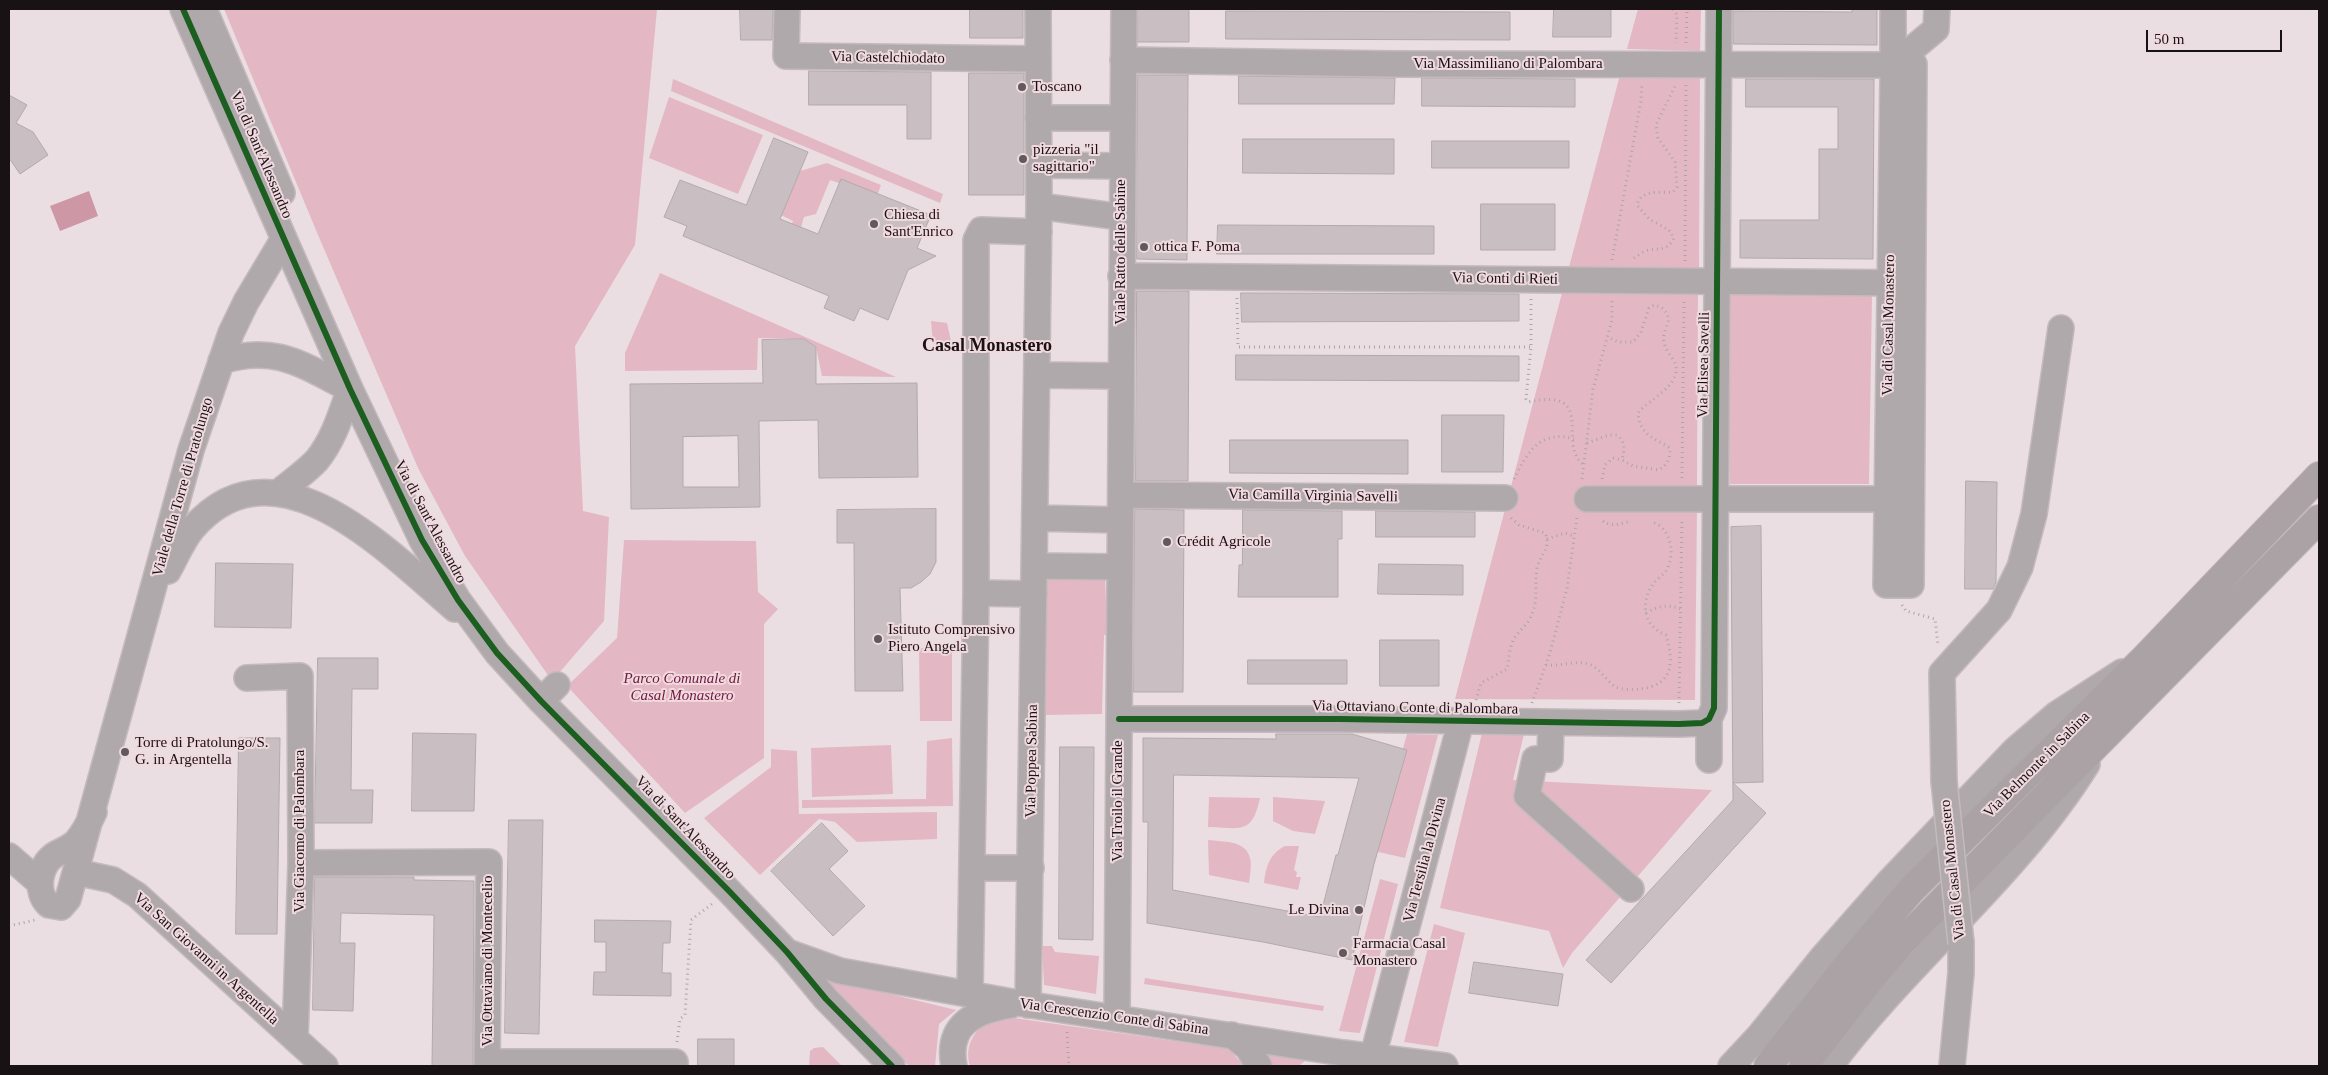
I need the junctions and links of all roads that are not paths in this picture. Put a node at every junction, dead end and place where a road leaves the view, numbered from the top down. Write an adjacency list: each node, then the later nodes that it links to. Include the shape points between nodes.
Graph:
1 (184, 9): 20 (street, Via di Sant'Alessandro)
2 (204, 9): 20 (street, via 282,192)
3 (787, 9): 9 (street, Via Castelchiodato, via 786,56)
4 (1038, 9): 9 (street)
5 (1124, 9): 10 (street, Viale Ratto delle Sabine)
6 (1719, 9): 11 (street, Via Elisea Savelli)
7 (1894, 9): 12 (street, Via di Casal Monastero)
8 (1937, 9): 12 (street, via 1936,29)
9 (1038, 59): 13 (street)
10 (1123, 60): 11 (street, Via Massimiliano di Palombara); 14 (street, Viale Ratto delle Sabine)
11 (1718, 64): 12 (street, Via Massimiliano di Palombara); 22 (street, Via Elisea Savelli)
12 (1893, 65): 23 (street, Via di Casal Monastero)
13 (1038, 118): 14 (street); 15 (street)
14 (1122, 118): 16 (street, Viale Ratto delle Sabine)
15 (1039, 165): 16 (street); 17 (street)
16 (1121, 166): 18 (street, Viale Ratto delle Sabine)
17 (1039, 206): 18 (street); 19 (street)
18 (1121, 217): 21 (street, Viale Ratto delle Sabine)
19 (1039, 232): 26 (street); 42 (street, via 981,230 976,240)
20 (283, 240): 25 (street, Viale della Torre di Pratolungo, via 246,302); 28 (street, Via di Sant'Alessandro)
21 (1121, 276): 22 (street, Via Conti di Rieti); 27 (street, Viale Ratto delle Sabine)
22 (1718, 282): 23 (street, Via Conti di Rieti); 36 (street, Via Elisea Savelli)
23 (1902, 283): 34 (street); 35 (street, Via di Casal Monastero)
24 (2061, 328): 82 (street, Via di Casal Monastero, bridge, via 2034,514 2020,567 1999,610 1942,673 1944,781 1961,943)
25 (220, 361): 28 (street, via 248,354 276,355); 44 (street, Viale della Torre di Pratolungo, via 181,482)
26 (1037, 376): 27 (street); 37 (street)
27 (1121, 376): 31 (street, Viale Ratto delle Sabine)
28 (350, 389): 30 (street, via 334,433 324,450); 45 (street, Via di Sant'Alessandro, via 422,540)
29 (2319, 476): 46 (main road, Via Belmonte in Sabina)
30 (278, 493): 44 (street, Viale della Torre di Pratolungo, via 242,495 205,516 183,543); 45 (street, Viale della Torre di Pratolungo, via 316,504 346,521)
31 (1121, 495): 32 (street, Via Camilla Virginia Savelli); 38 (street, Via Troilo il Grande)
32 (1505, 498)
33 (1582, 498): 36 (street)
34 (1912, 498): 35 (street); 35 (street, Via di Casal Monastero, via 1911,585 1886,585)
35 (1886, 499): 36 (street)
36 (1715, 500): 49 (street, Via Elisea Savelli, via 1714,708)
37 (1035, 518): 38 (street); 40 (street, Via Poppea Sabina)
38 (1120, 520): 41 (street, Via Troilo il Grande)
39 (2319, 520): 52 (main road, Via Belmonte in Sabina)
40 (1035, 566): 41 (street); 43 (street, Via Poppea Sabina)
41 (1120, 566): 48 (street, Via Troilo il Grande)
42 (976, 593): 43 (street); 57 (street)
43 (1034, 594): 58 (street, Via Poppea Sabina)
44 (147, 613): 54 (street, Viale della Torre di Pratolungo)
45 (476, 626): 62 (street, Via di Sant'Alessandro, via 497,654 549,693)
46 (2144, 660): 78 (street, via 2070,705 2022,744 1882,890); 79 (main road, Via Belmonte in Sabina, via 1912,889)
47 (246, 678): 56 (street, Via Giacomo di Palombara, via 300,676)
48 (1119, 719): 50 (street, Via Ottaviano Conte di Palombara); 65 (street, Via Troilo il Grande)
49 (1709, 720): 51 (street, Via Ottaviano Conte di Palombara, via 1702,724); 53 (street, Via Elisea Savelli)
50 (1467, 722): 51 (street, Via Ottaviano Conte di Palombara); 69 (street, Via Tersilia la Divina)
51 (1539, 723): 61 (street, via 1550,759 1535,759 1527,796)
52 (2101, 740): 80 (main road, Via Belmonte in Sabina, via 1901,943); 81 (street, via 2047,824 1993,887 1910,971)
53 (1709, 760)
54 (94, 812): 59 (street, Viale della Torre di Pratolungo); 60 (street, Viale della Torre di Pratolungo, via 75,843 48,861)
55 (9, 856): 60 (street, Viale della Torre di Pratolungo)
56 (301, 863): 67 (street, Via Giacomo di Palombara); 70 (street, Via Ottaviano di Montecelio, via 488,862)
57 (972, 868): 58 (street); 63 (street)
58 (1031, 868): 64 (street, Via Poppea Sabina)
59 (76, 872): 60 (street, Viale della Torre di Pratolungo, via 68,899 61,906 54,907 45,901); 67 (street, Via San Giovanni in Argentella, via 113,880 132,891)
60 (40, 883)
61 (1631, 889)
62 (787, 952): 63 (street, Via Crescenzio Conte di Sabina, via 840,971); 73 (street, Via di Sant'Alessandro)
63 (970, 993): 64 (street, Via Crescenzio Conte di Sabina)
64 (1023, 1004): 65 (street, Via Crescenzio Conte di Sabina); 74 (street, via 986,1010 965,1022 954,1041)
65 (1117, 1018): 66 (street, Via Crescenzio Conte di Sabina)
66 (1232, 1035): 68 (street, Via Crescenzio Conte di Sabina); 75 (street, via 1248,1048)
67 (295, 1039): 72 (street, Via San Giovanni in Argentella)
68 (1343, 1053): 69 (street, Via Crescenzio Conte di Sabina); 76 (street)
69 (1373, 1056): 77 (street, Via Crescenzio Conte di Sabina)
70 (487, 1064): 71 (street)
71 (675, 1064)
72 (325, 1066)
73 (892, 1066)
74 (954, 1066)
75 (1259, 1066)
76 (1320, 1066)
77 (1445, 1066)
78 (1731, 1066)
79 (1768, 1066)
80 (1803, 1066)
81 (1830, 1066)
82 (1952, 1066)

